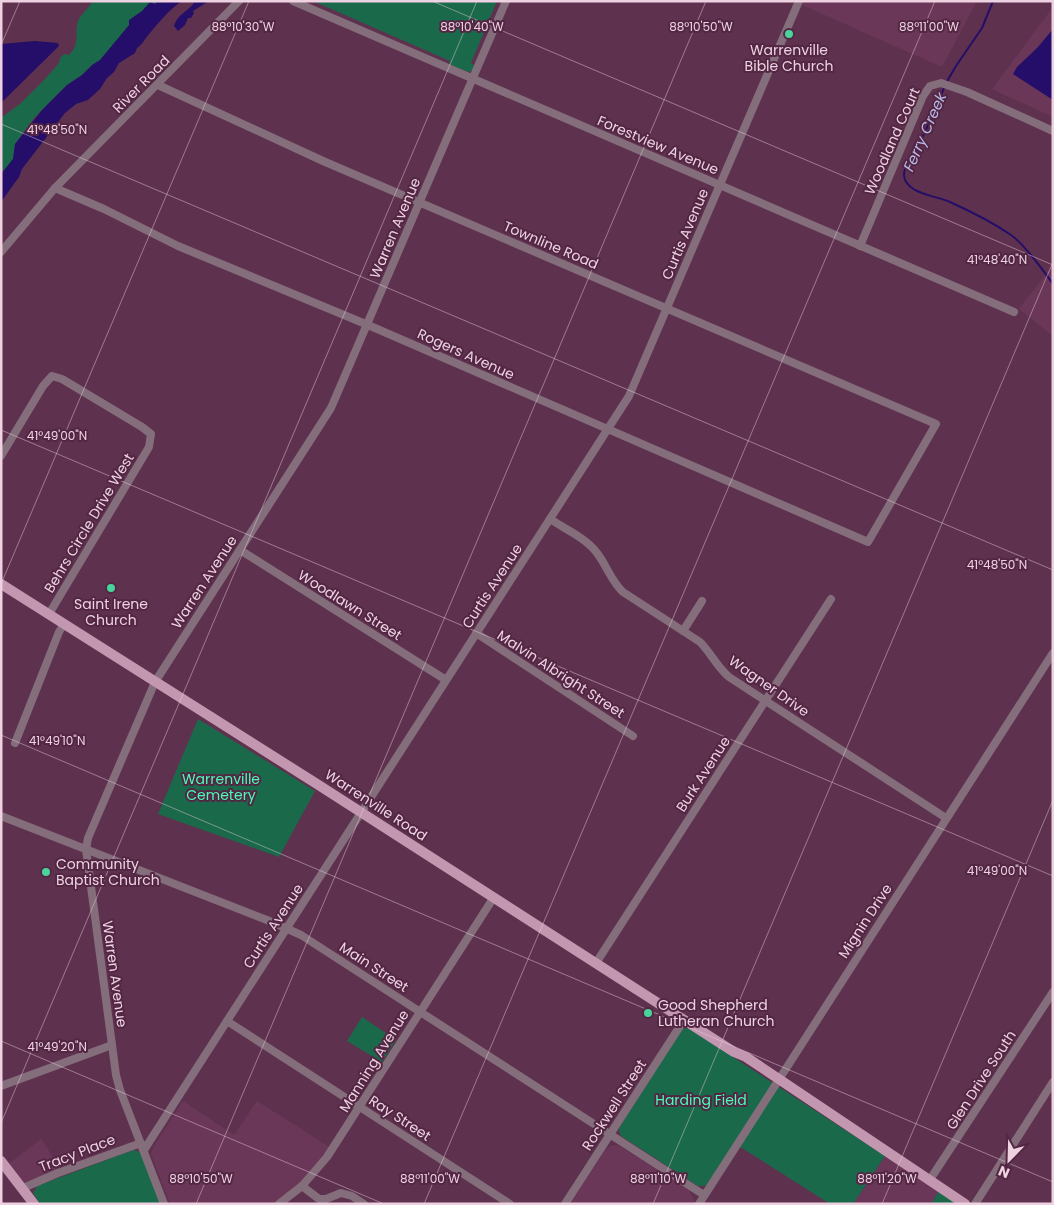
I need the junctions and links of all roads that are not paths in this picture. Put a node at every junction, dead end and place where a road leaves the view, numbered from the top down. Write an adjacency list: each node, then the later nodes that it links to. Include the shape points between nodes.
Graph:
1 (239, 1): 7 (street, River Road)
2 (293, 1): 6 (street, Forestview Avenue)
3 (506, 1): 6 (street, Warren Avenue)
4 (789, 1): 5 (street)
5 (798, 3): 9 (street, Curtis Avenue)
6 (474, 78): 9 (street, Forestview Avenue); 11 (street, Warren Avenue)
7 (158, 85): 10 (street, River Road); 11 (street, Townline Road)
8 (1053, 131): 12 (street, Woodland Court, via 945,84 930,86)
9 (719, 185): 12 (street, Forestview Avenue); 14 (street, Curtis Avenue)
10 (55, 188): 13 (street, River Road); 16 (street, Rogers Avenue, via 104,208 178,246)
11 (419, 202): 14 (street, Townline Road); 16 (street, Warren Avenue)
12 (860, 246): 15 (street, Forestview Avenue)
13 (1, 252)
14 (667, 309): 17 (street, Curtis Avenue, via 629,396); 20 (street, Townline Road, via 936,424)
15 (1014, 312)
16 (368, 325): 17 (street, Rogers Avenue); 21 (street, Warren Avenue, via 331,408)
17 (608, 430): 19 (street, Curtis Avenue); 20 (street, Rogers Avenue)
18 (1, 456): 25 (street, Behrs Circle Drive West, via 52,376 151,434 150,444)
19 (550, 519): 27 (street, Wagner Drive, via 593,548 623,592); 28 (street, Curtis Avenue)
20 (868, 542)
21 (240, 550): 30 (street, Woodlawn Street); 31 (street, Warren Avenue)
22 (1, 584): 25 (main road, Warrenville Road)
23 (831, 599): 32 (street, Burk Avenue)
24 (702, 600): 27 (street)
25 (48, 614): 26 (main road, Warrenville Road)
26 (64, 624): 31 (main road, Warrenville Road); 34 (street)
27 (683, 631): 32 (street, Wagner Drive, via 705,647 724,672)
28 (476, 634): 30 (street, Curtis Avenue); 33 (street, Malvin Albright Street)
29 (1053, 653): 37 (street, Mignin Drive)
30 (446, 680): 35 (street, Curtis Avenue)
31 (155, 682): 35 (main road, Warrenville Road); 38 (street, Warren Avenue)
32 (766, 700): 37 (street, Wagner Drive); 41 (street, Burk Avenue)
33 (633, 736)
34 (15, 743)
35 (361, 812): 39 (main road, Warrenville Road); 40 (street, Curtis Avenue)
36 (1, 816): 38 (street, Main Street)
37 (946, 818): 47 (street, Mignin Drive)
38 (86, 849): 40 (street, Main Street); 46 (street, Warren Avenue)
39 (494, 897): 41 (main road, Warrenville Road); 43 (street, Manning Avenue)
40 (287, 928): 43 (street, Main Street); 45 (street, Curtis Avenue)
41 (596, 963): 44 (main road, Warrenville Road)
42 (1053, 992): 54 (street, Glen Drive South)
43 (420, 1012): 50 (street, Manning Avenue); 51 (street, Main Street)
44 (684, 1020): 47 (main road, Warrenville Road); 51 (street, Rockwell Street)
45 (227, 1021): 50 (street, Ray Street); 52 (street, Curtis Avenue)
46 (112, 1045): 49 (street); 52 (street, Warren Avenue, via 120,1090)
47 (777, 1081): 54 (main road, Warrenville Road); 57 (street, Mignin Drive)
48 (1053, 1082): 66 (street)
49 (1, 1086)
50 (360, 1107): 55 (street, Manning Avenue, via 327,1157); 62 (street, Ray Street)
51 (610, 1134): 57 (street, Main Street); 63 (street, Rockwell Street)
52 (142, 1146): 56 (street, Tracy Place); 59 (street, Warren Avenue)
53 (1, 1160): 56 (main road)
54 (930, 1181): 65 (main road, Warrenville Road)
55 (302, 1186): 60 (street, Manning Avenue); 61 (street, via 319,1199 341,1193)
56 (22, 1188): 58 (main road)
57 (704, 1195): 64 (street, Mignin Drive)
58 (34, 1204)
59 (164, 1204)
60 (279, 1204)
61 (364, 1204)
62 (510, 1204)
63 (564, 1204)
64 (699, 1204)
65 (965, 1204)
66 (975, 1204)

